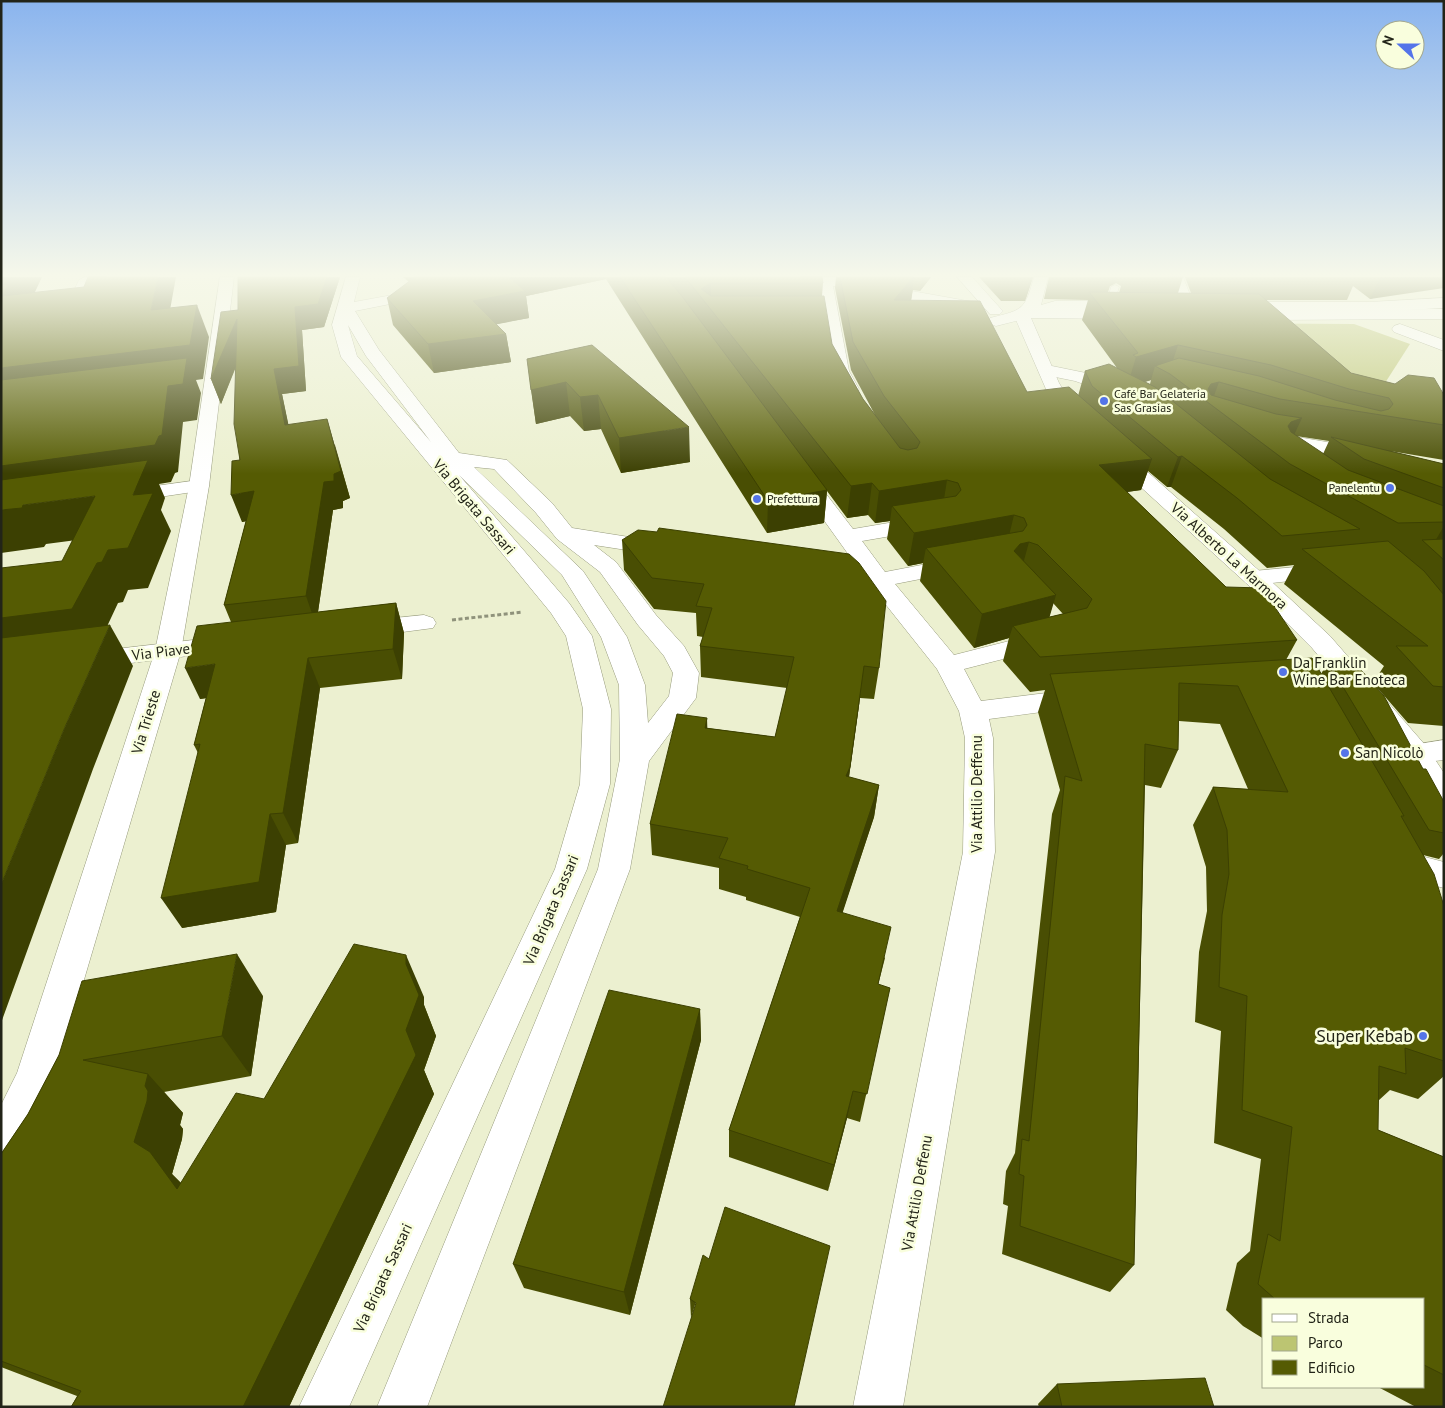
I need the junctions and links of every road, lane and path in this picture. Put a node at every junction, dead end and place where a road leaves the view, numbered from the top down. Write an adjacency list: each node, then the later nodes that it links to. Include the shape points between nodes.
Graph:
1 (213, 343): 13 (street, Via Trieste, via 204,386)
2 (345, 343): 24 (street, Via Brigata Sassari, via 349,357)
3 (367, 343): 11 (street, Via Brigata Sassari)
4 (835, 343): 8 (street, via 840,371)
5 (1035, 343): 6 (street, Via Alberto La Marmora)
6 (1047, 370): 7 (street, via 1104,384); 22 (street, Via Alberto La Marmora, via 1052,388 1064,408)
7 (1130, 395)
8 (858, 403)
9 (785, 453): 17 (street, Via Attilio Deffenu)
10 (1380, 457): 12 (street, via 1256,440 1288,458)
11 (453, 458): 16 (street, Via Brigata Sassari, via 500,464); 36 (street, Via Brigata Sassari, via 571,571 614,637 632,685)
12 (1358, 473)
13 (199, 486): 14 (street); 29 (street, Via Trieste)
14 (106, 499)
15 (942, 521): 17 (street)
16 (565, 534): 18 (street); 36 (street, Via Brigata Sassari, via 608,567 647,620 676,652 686,672 682,698)
17 (847, 537): 23 (street, Via Attilio Deffenu)
18 (683, 551)
19 (977, 562): 23 (street)
20 (1346, 569): 22 (street)
21 (840, 574): 23 (street)
22 (1254, 578): 35 (street, Via Alberto La Marmora, via 1321,642)
23 (879, 580): 31 (street, Via Attilio Deffenu)
24 (560, 608): 25 (path); 41 (street, Via Brigata Sassari, via 579,636 597,709 595,784 571,869)
25 (424, 623): 27 (street)
26 (1059, 627): 31 (street)
27 (346, 632)
28 (247, 642): 29 (street, Via Piave)
29 (168, 650): 30 (street, Via Piave); 40 (street, Via Trieste, via 35,1078)
30 (70, 662)
31 (948, 665): 33 (street, Via Attilio Deffenu)
32 (1108, 696): 33 (street, via 1040,701)
33 (973, 711): 43 (street, Via Attilio Deffenu, via 979,738 979,852)
34 (1444, 750): 35 (street)
35 (1416, 753): 37 (street, Via Alberto La Marmora)
36 (635, 759): 42 (street, Via Brigata Sassari, via 614,869)
37 (1444, 798)
38 (1385, 839): 39 (street, via 1399,865)
39 (1444, 875)
40 (1, 1150)
41 (324, 1407)
42 (402, 1407)
43 (878, 1407)

